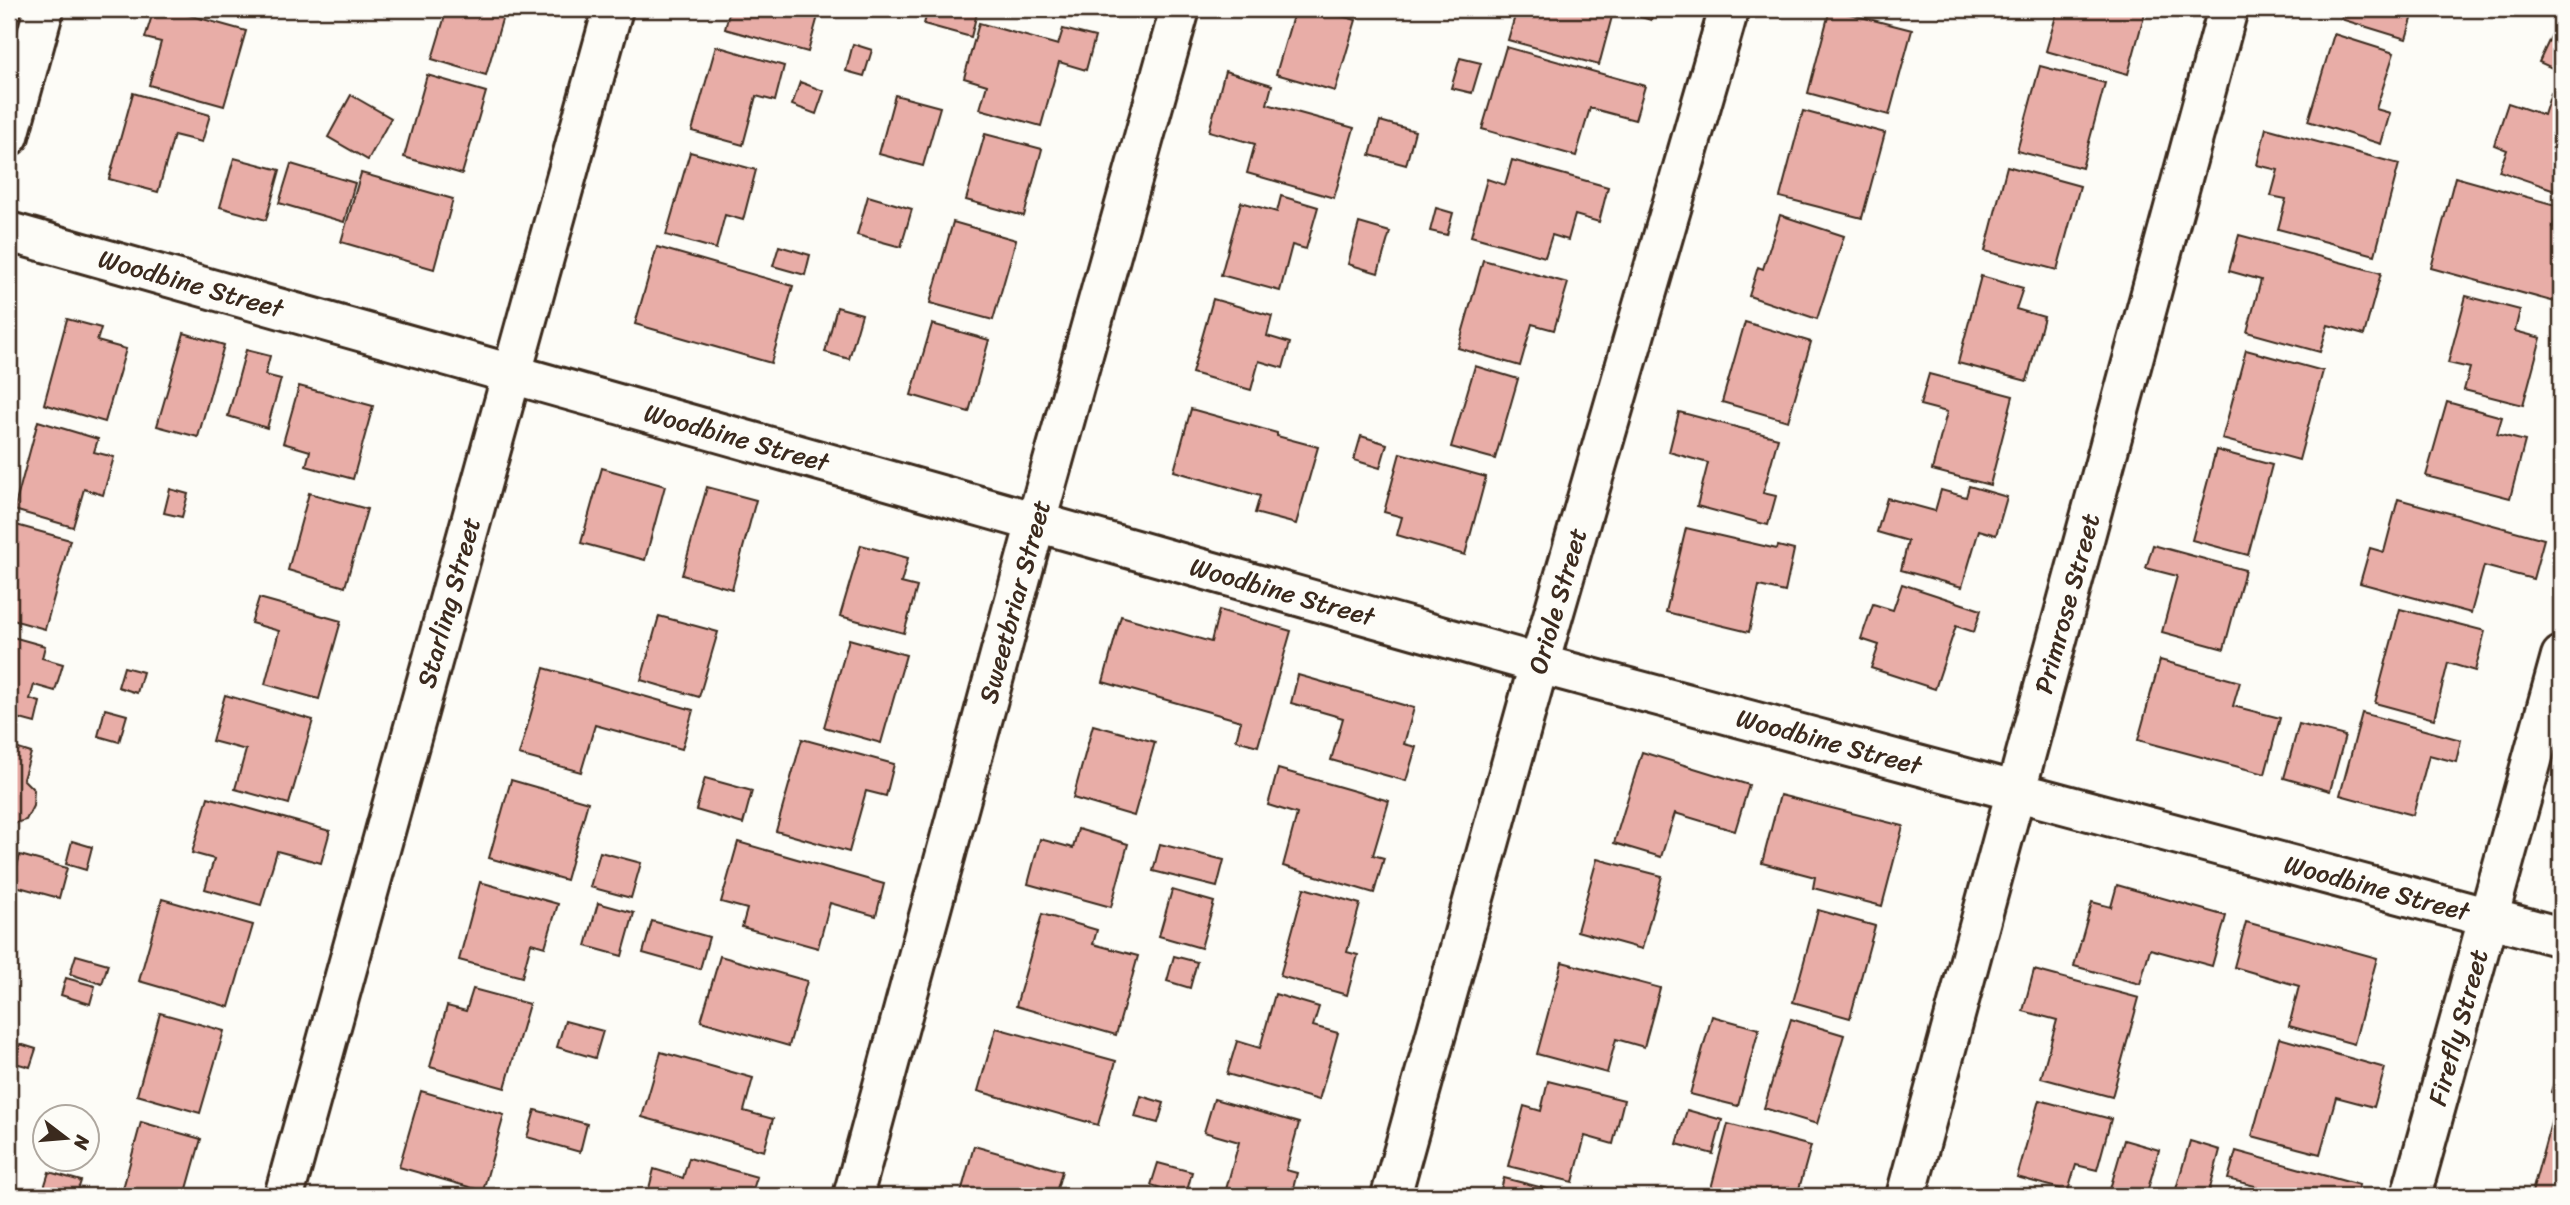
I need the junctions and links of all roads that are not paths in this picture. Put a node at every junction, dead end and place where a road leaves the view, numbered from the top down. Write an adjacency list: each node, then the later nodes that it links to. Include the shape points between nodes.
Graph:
1 (44, 9): 6 (street)
2 (613, 9): 8 (street, Starling Street)
3 (1180, 9): 9 (street, Sweetbriar Street)
4 (1729, 9): 11 (street, Oriole Street)
5 (2228, 9): 12 (street, Primrose Street)
6 (9, 136)
7 (9, 232): 8 (street, Woodbine Street)
8 (511, 374): 9 (street, Woodbine Street); 15 (street, Starling Street)
9 (1036, 522): 11 (street, Woodbine Street); 16 (street, Sweetbriar Street)
10 (2561, 656): 13 (street, Firefly Street)
11 (1539, 664): 12 (street, Woodbine Street); 17 (street, Oriole Street)
12 (2018, 792): 13 (street, Woodbine Street); 18 (street, Primrose Street)
13 (2489, 917): 14 (street, Woodbine Street); 19 (street, Firefly Street)
14 (2561, 937)
15 (284, 1196)
16 (853, 1196)
17 (1391, 1196)
18 (1906, 1196)
19 (2411, 1196)

